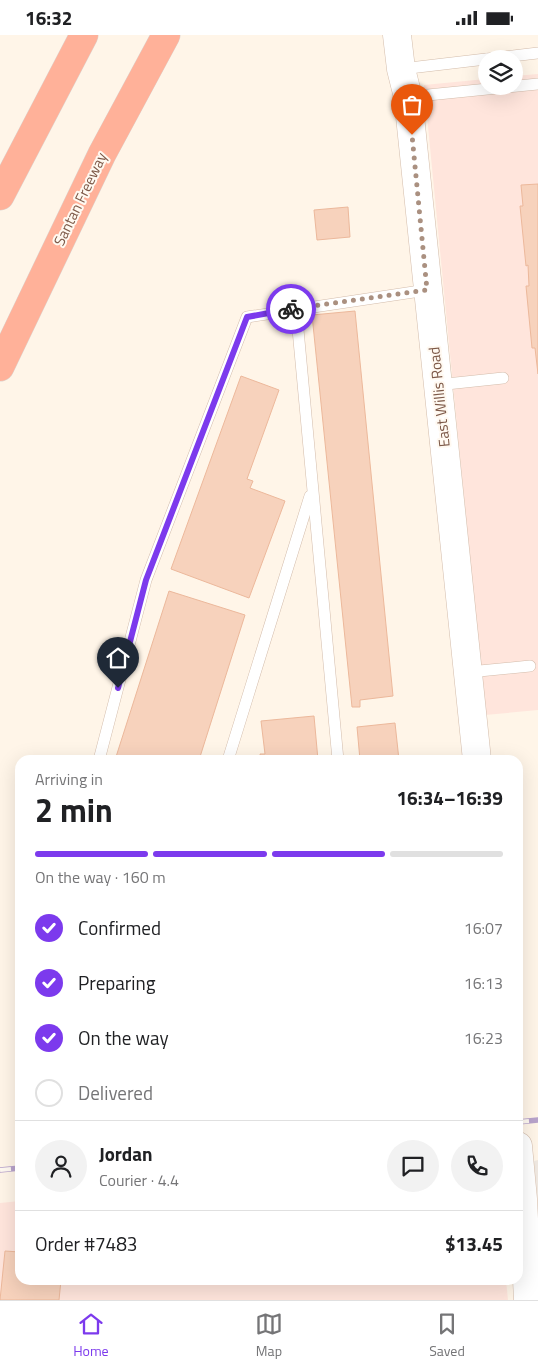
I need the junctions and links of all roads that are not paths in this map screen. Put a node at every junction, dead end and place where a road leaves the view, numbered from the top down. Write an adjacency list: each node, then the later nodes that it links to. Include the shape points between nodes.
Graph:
1 (84, 35): 10 (highway)
2 (166, 35): 13 (highway, Santan Freeway, via 102,154)
3 (397, 35): 7 (street, East Willis Road)
4 (538, 53): 5 (lane)
5 (523, 55)
6 (478, 60): 7 (lane)
7 (401, 69): 9 (street, East Willis Road)
8 (538, 84): 9 (lane)
9 (408, 97): 11 (street, East Willis Road)
10 (0, 196)
11 (427, 290): 12 (lane); 15 (street, East Willis Road)
12 (296, 308): 16 (lane); 19 (lane, via 247,317 146,580)
13 (0, 367)
14 (502, 378): 15 (lane)
15 (437, 385): 18 (street, East Willis Road)
16 (312, 490): 20 (lane); 21 (lane)
17 (530, 666): 18 (lane)
18 (469, 672): 22 (street, East Willis Road)
19 (100, 755)
20 (230, 755)
21 (338, 755)
22 (477, 755)
23 (523, 1216): 24 (street)
24 (528, 1300)

